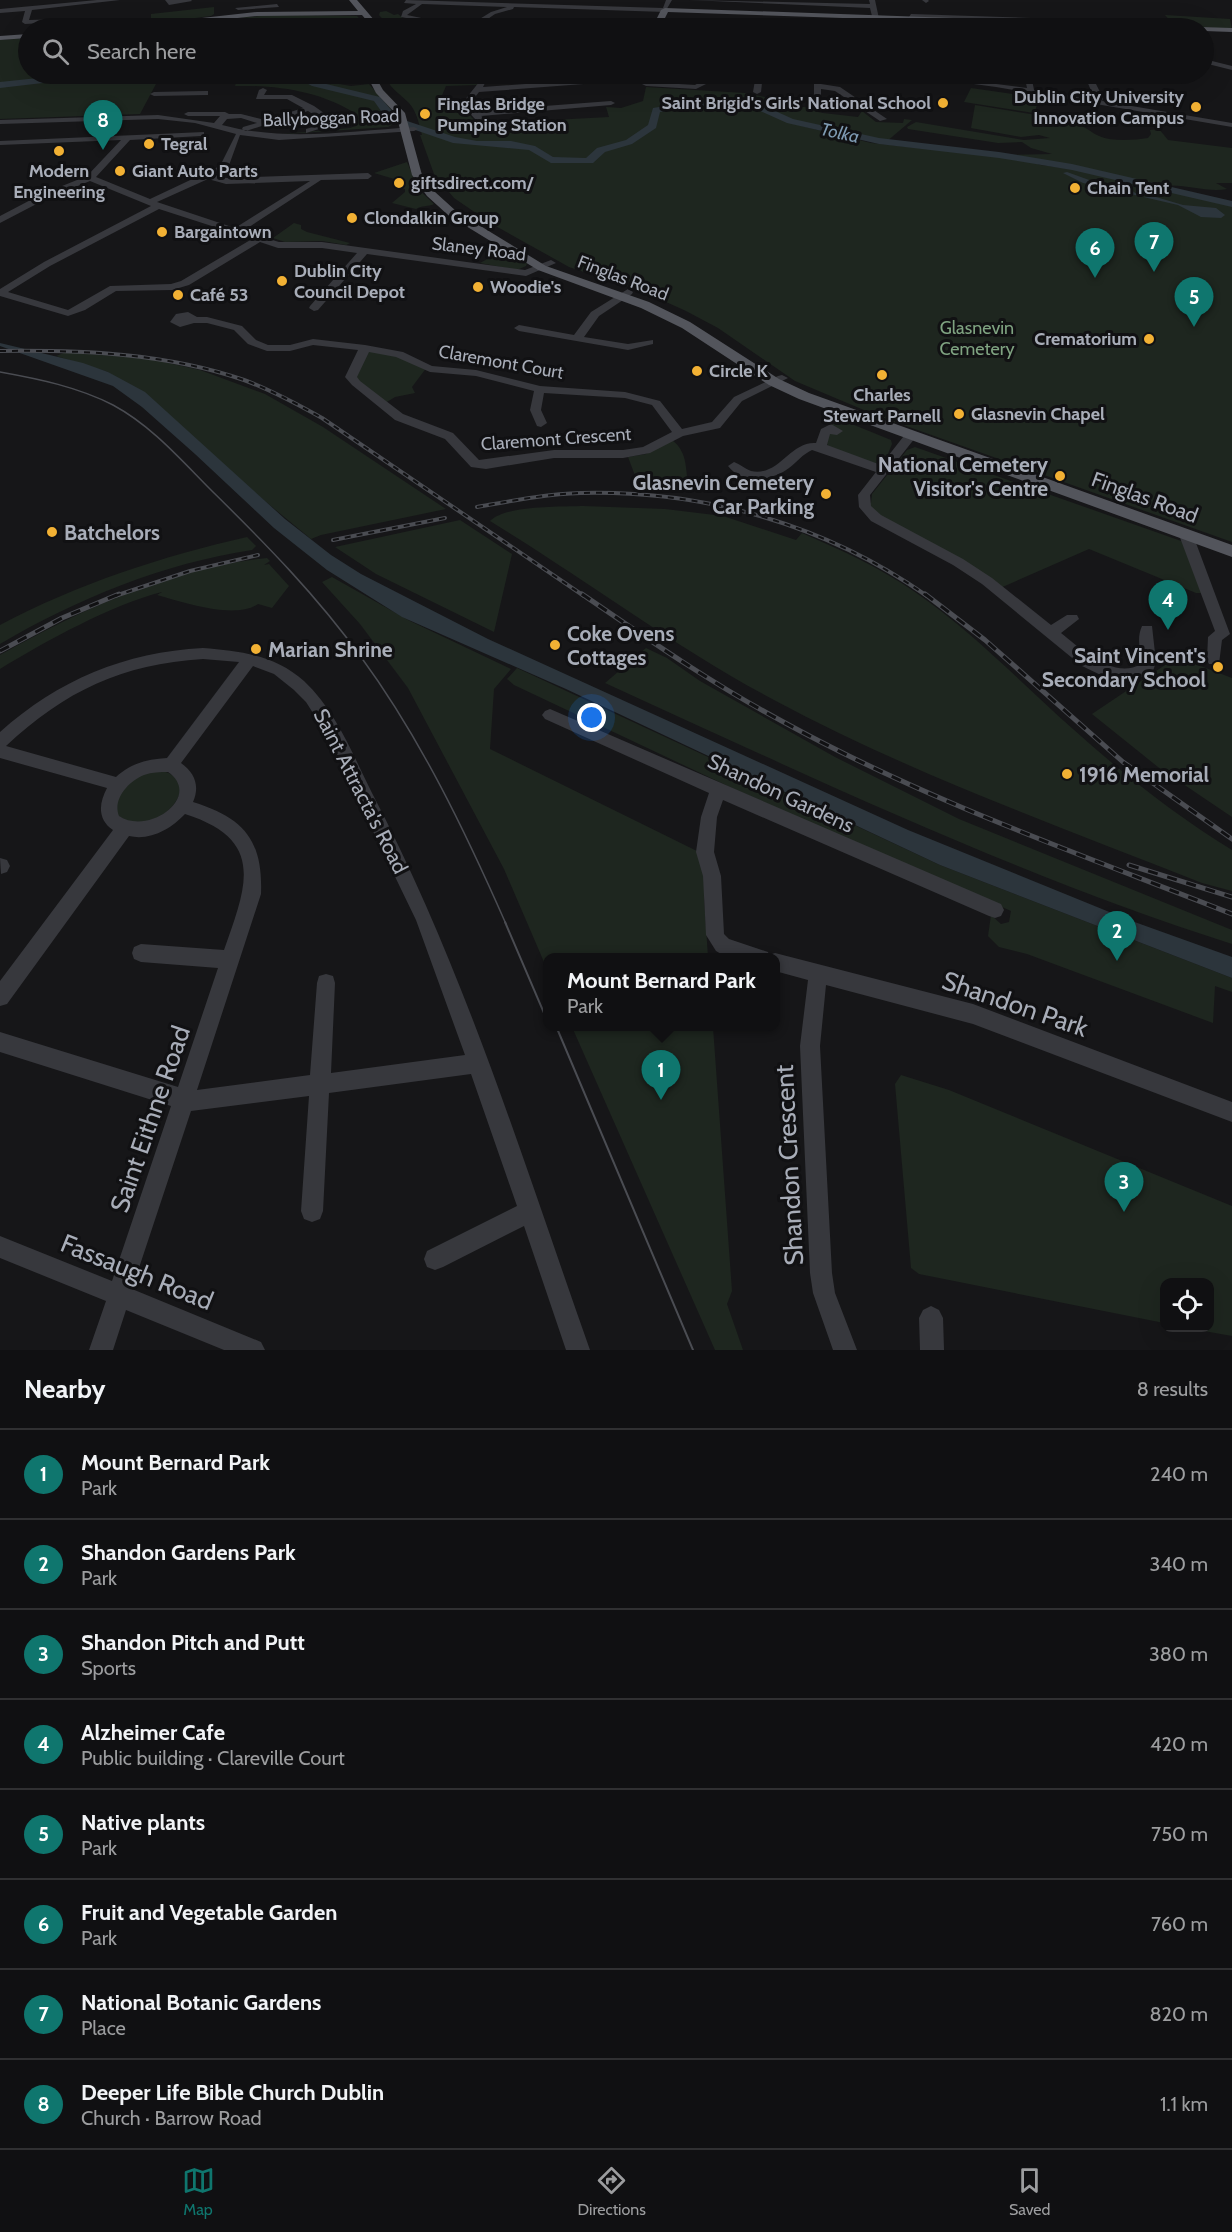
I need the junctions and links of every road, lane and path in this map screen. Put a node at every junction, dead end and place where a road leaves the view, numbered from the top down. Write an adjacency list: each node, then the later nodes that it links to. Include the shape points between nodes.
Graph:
1 (117, 0): 11 (street)
2 (241, 0): 20 (street)
3 (669, 0): 18 (street)
4 (692, 0): 10 (street)
5 (168, 1): 6 (street); 15 (street)
6 (189, 2)
7 (357, 2): 21 (main road, via 355,10); 22 (main road)
8 (447, 2): 9 (street); 28 (street, via 413,4 403,16)
9 (474, 2): 17 (street)
10 (815, 2): 12 (street)
11 (65, 3): 16 (street)
12 (873, 3): 32 (street)
13 (277, 6): 20 (street)
14 (457, 6): 29 (street)
15 (158, 7)
16 (29, 9): 19 (street); 24 (street)
17 (625, 9): 18 (street); 30 (street, via 521,7 500,10)
18 (665, 10): 31 (main road); 32 (main road)
19 (0, 11)
20 (238, 12): 21 (main road); 25 (main road)
21 (338, 13): 22 (main road)
22 (369, 13): 26 (main road); 27 (main road)
23 (911, 16): 33 (street)
24 (26, 18)
25 (197, 18)
26 (372, 18)
27 (374, 18)
28 (410, 18)
29 (440, 18)
30 (490, 18)
31 (661, 18)
32 (877, 18)
33 (956, 18)
34 (1214, 29): 35 (main road)
35 (1232, 30)
36 (18, 37): 37 (main road)
37 (0, 38)
38 (1214, 64): 39 (street)
39 (1232, 68)
40 (375, 84): 75 (main road, Finglas Road)
41 (383, 84): 75 (main road, Finglas Road, via 405,108)
42 (483, 84): 53 (street)
43 (557, 84): 53 (street)
44 (646, 84): 45 (street)
45 (702, 84)
46 (758, 84): 54 (street)
47 (989, 84): 51 (street)
48 (1031, 84): 51 (street)
49 (1093, 84): 63 (street)
50 (817, 86): 58 (street, via 837,89); 64 (street)
51 (1032, 89): 56 (street); 63 (street)
52 (263, 90): 60 (street, via 259,97 284,95)
53 (477, 90): 69 (street, via 468,102)
54 (757, 92)
55 (154, 94): 70 (street, via 206,90)
56 (1072, 95)
57 (305, 96): 60 (street)
58 (856, 100): 59 (street); 72 (street)
59 (878, 100)
60 (293, 101): 65 (street)
61 (611, 102): 69 (street)
62 (321, 103): 65 (street)
63 (1098, 103): 76 (street)
64 (814, 106)
65 (310, 108): 68 (street); 74 (street)
66 (336, 110): 68 (street)
67 (166, 114): 70 (street)
68 (322, 114): 80 (street, via 337,121)
69 (473, 114): 81 (street)
70 (187, 115): 71 (street, via 221,113); 73 (street, Ballyboggan Road); 77 (street, Ballyboggan Road)
71 (225, 117): 74 (street, via 241,116); 77 (street)
72 (882, 120)
73 (0, 122)
74 (263, 122): 78 (street)
75 (407, 125): 79 (main road); 88 (main road, Finglas Road); 98 (main road, Finglas Road, via 436,188 463,211)
76 (1232, 125)
77 (215, 126): 85 (street, Ballyboggan Road)
78 (246, 129)
79 (390, 130): 85 (street, Ballyboggan Road); 88 (main road)
80 (309, 131)
81 (504, 131)
82 (201, 134): 84 (street)
83 (237, 136): 89 (street, via 224,168)
84 (127, 138): 87 (street); 91 (street)
85 (271, 138): 86 (street)
86 (303, 142)
87 (0, 143)
88 (409, 149): 98 (main road, Finglas Road, via 417,175 441,205)
89 (207, 176): 92 (street, via 226,181); 93 (street)
90 (368, 176): 92 (street)
91 (90, 178): 93 (street, Slaney Road); 94 (street)
92 (317, 178): 95 (street)
93 (153, 204): 95 (street, Slaney Road); 99 (street)
94 (0, 220)
95 (236, 231): 96 (street, Slaney Road)
96 (259, 239): 97 (street, Slaney Road, via 283,246 322,245); 99 (street, via 185,283 172,288 119,286 68,313)
97 (364, 251): 98 (street, Slaney Road, via 513,272 526,273); 101 (street)
98 (546, 266): 100 (main road, Finglas Road)
99 (0, 293)
100 (625, 294): 104 (street, via 595,314); 107 (main road, Finglas Road)
101 (314, 308)
102 (192, 320): 106 (street, Claremont Court, via 238,327 252,342 267,348 313,342)
103 (519, 328): 104 (street)
104 (578, 339): 105 (street, via 628,347)
105 (649, 342)
106 (365, 348): 108 (street, Claremont Court, via 399,354 430,369 476,373); 111 (street, Claremont Crescent, via 352,372 356,383 399,417 449,436 475,464 554,454 633,453)
107 (778, 380): 111 (street, via 738,399 716,425); 112 (main road, Finglas Road, via 832,407)
108 (540, 389): 109 (street, via 534,405); 111 (street, Claremont Court, via 606,392 649,400 660,407)
109 (541, 423)
110 (837, 431): 113 (street, via 831,428 825,432)
111 (679, 433)
112 (911, 435): 115 (street); 116 (main road, Finglas Road)
113 (821, 447): 114 (street, via 808,447 784,466 762,475 741,472); 115 (street)
114 (734, 466)
115 (883, 470): 120 (street, via 864,495 870,512 968,568)
116 (1186, 535): 117 (main road, Finglas Road); 122 (street, via 1223,634 1215,637)
117 (1232, 551)
118 (1072, 619): 120 (street)
119 (1147, 630): 120 (street, via 1144,639 1148,666 1138,672 1106,671 1087,662)
120 (1050, 633)
121 (250, 659): 124 (street, Saint Attracta's Road, via 185,653 111,670 56,697); 126 (street); 140 (street, Saint Attracta's Road, via 284,673 316,702 328,723 426,922)
122 (1214, 660)
123 (550, 715): 128 (street, Shandon Gardens)
124 (0, 742)
125 (0, 751): 127 (street)
126 (171, 765): 127 (street, via 138,769); 129 (street, via 177,767 189,787)
127 (118, 784): 130 (street, via 108,805 115,824)
128 (720, 789): 131 (street, Shandon Gardens); 133 (street, via 709,817 705,852 712,876 715,935 723,947)
129 (183, 806): 130 (street, via 150,829); 134 (street, Saint Eithne Road, via 225,821 248,852 254,877 252,894)
130 (124, 829): 138 (street)
131 (995, 910)
132 (141, 953): 134 (street)
133 (746, 953)
134 (231, 960): 142 (street, Saint Eithne Road)
135 (780, 963): 136 (street, Shandon Park)
136 (819, 974): 143 (street, Shandon Park, via 973,1014); 153 (street, Shandon Crescent, via 810,1046 821,1273 824,1293)
137 (326, 983): 141 (street)
138 (0, 997)
139 (0, 1042): 142 (street)
140 (478, 1063): 141 (street); 145 (street, Saint Attracta's Road)
141 (320, 1084): 142 (street); 144 (street)
142 (186, 1100): 148 (street, Saint Eithne Road)
143 (1232, 1112)
144 (312, 1211)
145 (529, 1212): 147 (street); 152 (street, Saint Attracta's Road)
146 (0, 1247): 148 (street, Fassaugh Road)
147 (435, 1259)
148 (120, 1294): 150 (street, Saint Eithne Road); 151 (street, Fassaugh Road)
149 (931, 1318): 154 (street)
150 (101, 1350)
151 (253, 1350)
152 (578, 1350)
153 (845, 1350)
154 (932, 1350)

